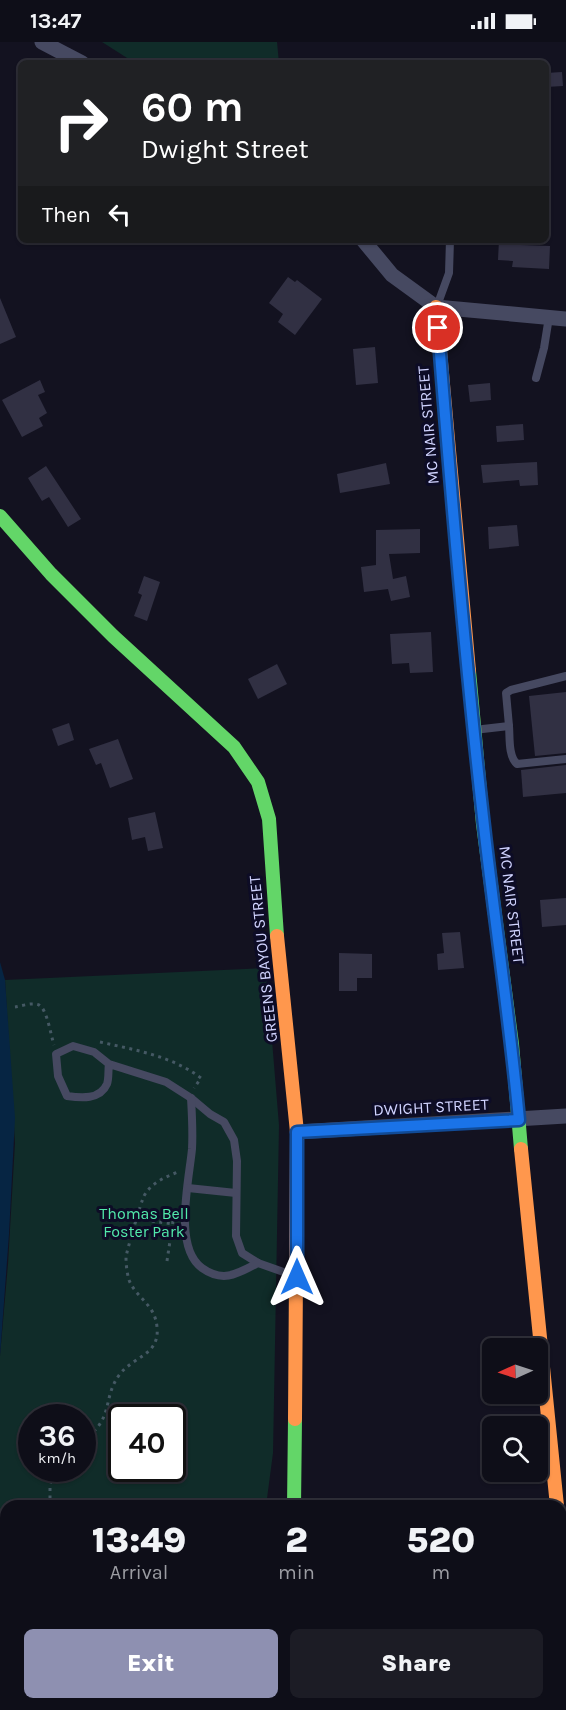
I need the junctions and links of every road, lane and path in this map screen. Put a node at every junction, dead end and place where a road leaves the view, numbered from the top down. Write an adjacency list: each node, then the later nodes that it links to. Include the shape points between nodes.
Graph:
1 (42, 42): 2 (street)
2 (76, 60)
3 (365, 243): 5 (street, via 392,275)
4 (450, 243): 5 (lane, via 449,273)
5 (436, 307): 6 (street); 12 (street, MC NAIR STREET)
6 (549, 317): 7 (street); 8 (lane)
7 (566, 319)
8 (536, 378)
9 (0, 516): 21 (street, GREENS BAYOU STREET, via 58,582 234,747 258,782 270,819 274,914)
10 (566, 676): 11 (lane, via 506,693)
11 (509, 726): 12 (lane); 13 (lane, via 511,754 517,764)
12 (474, 730): 20 (street, MC NAIR STREET)
13 (566, 759)
14 (15, 1007): 16 (path, via 40,1005 45,1010 54,1045)
15 (94, 1040): 18 (path, via 147,1053 191,1071 201,1078)
16 (61, 1042)
17 (109, 1064): 17 (lane, via 94,1052 73,1046 56,1054 58,1076 67,1096 86,1098 100,1092 106,1084); 18 (lane, via 166,1082)
18 (191, 1095): 23 (lane, via 193,1132); 24 (lane, via 224,1122 234,1140)
19 (566, 1116): 20 (street, DWIGHT STREET)
20 (519, 1120): 21 (street, DWIGHT STREET); 33 (street, MC NAIR STREET)
21 (297, 1132): 28 (street, GREENS BAYOU STREET)
22 (181, 1163): 25 (path, via 179,1172 163,1178 144,1196)
23 (188, 1188): 24 (lane); 27 (lane, via 186,1238 196,1264 213,1276 236,1275)
24 (237, 1193): 27 (lane, via 236,1236 242,1253)
25 (137, 1219): 26 (path); 29 (path, via 126,1255 127,1272 131,1284 154,1314 157,1338 154,1347 120,1375)
26 (173, 1224)
27 (258, 1263): 28 (lane)
28 (297, 1277): 32 (street, GREENS BAYOU STREET)
29 (96, 1429)
30 (51, 1482): 31 (path)
31 (50, 1500)
32 (294, 1500)
33 (556, 1500)

